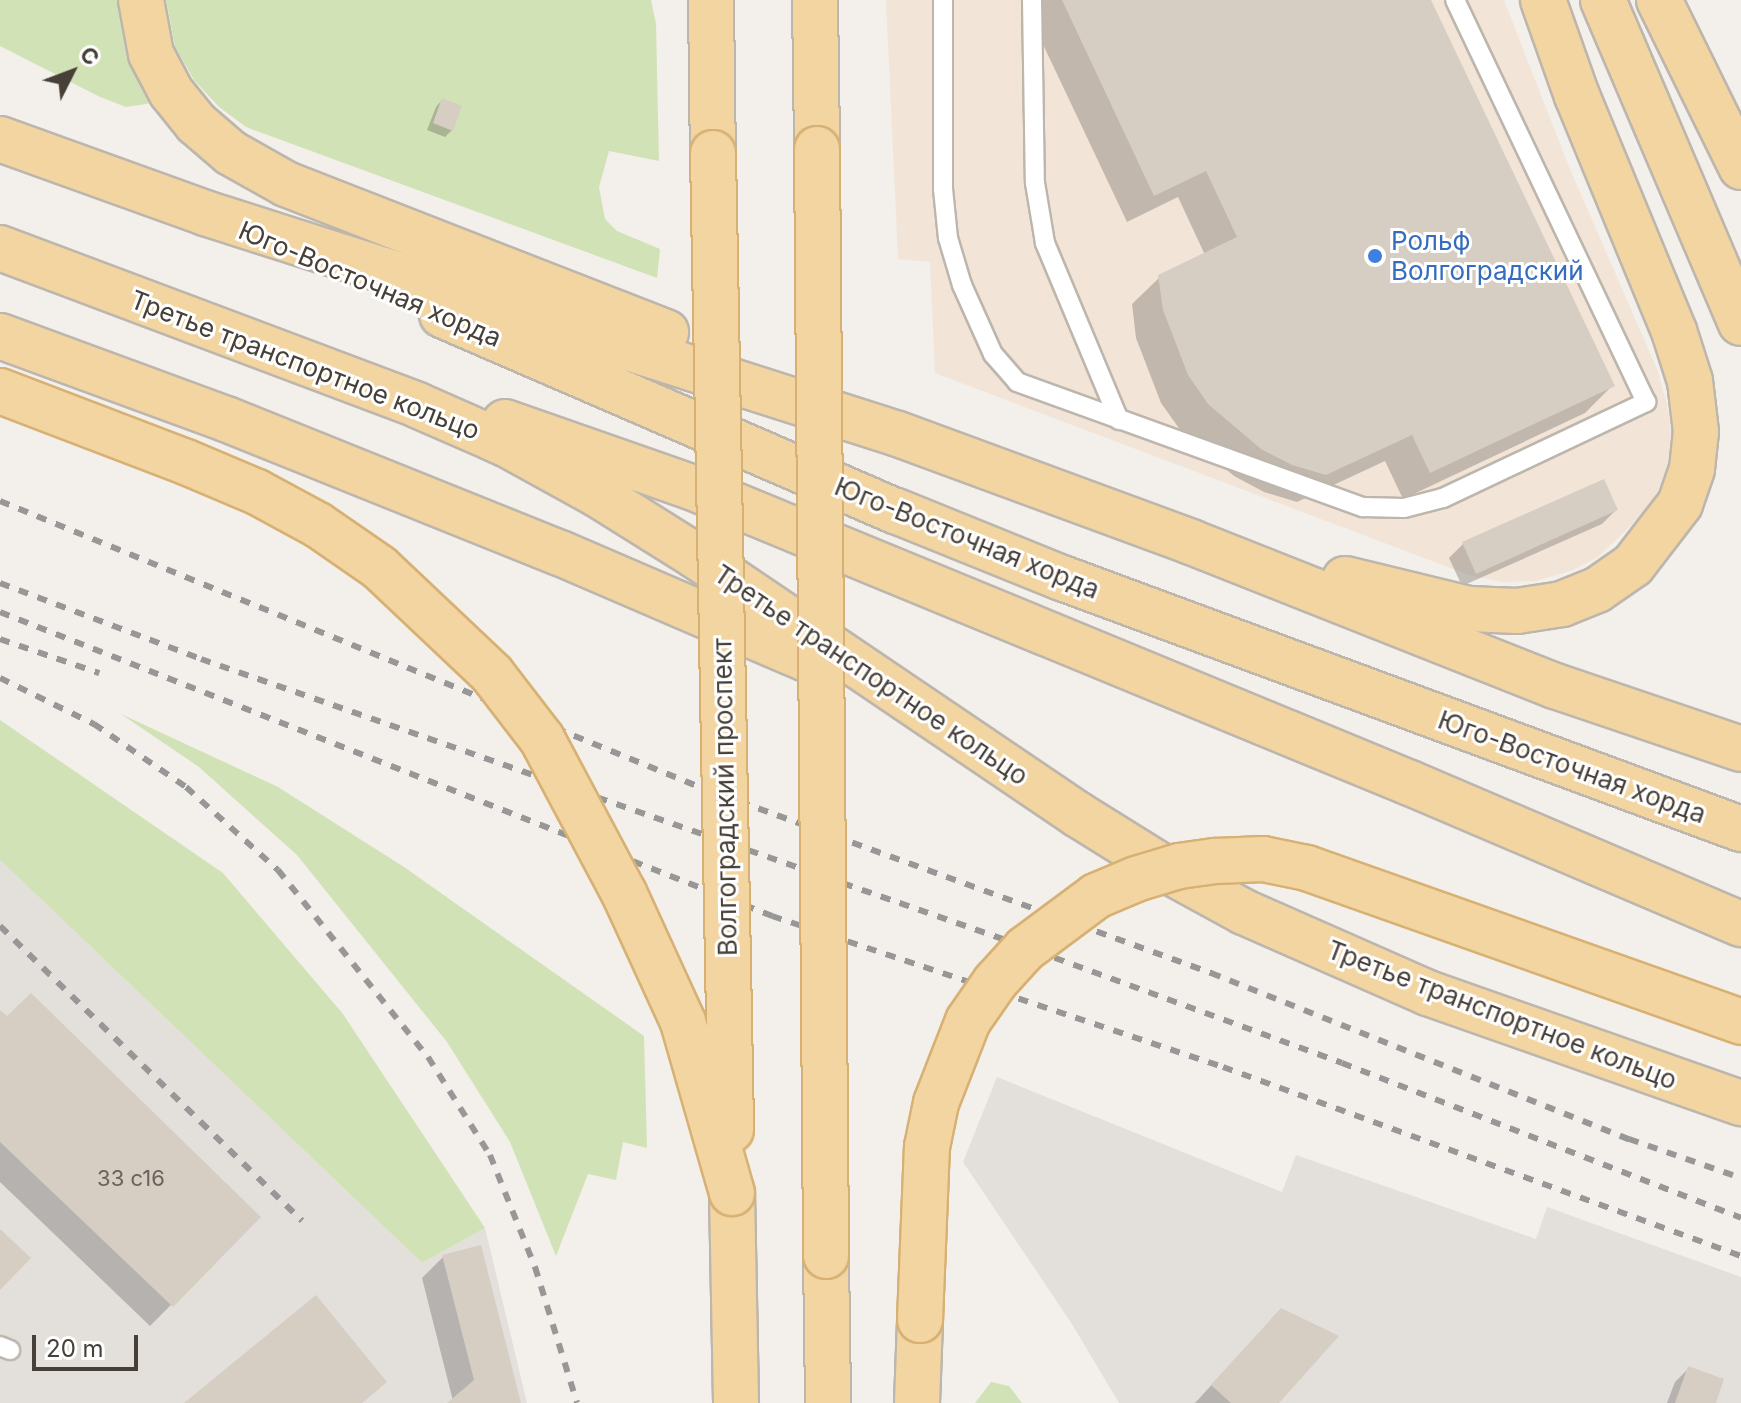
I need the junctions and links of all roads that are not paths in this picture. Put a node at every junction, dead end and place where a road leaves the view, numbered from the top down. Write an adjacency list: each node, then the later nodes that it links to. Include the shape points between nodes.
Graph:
1 (141, 0): 19 (main road, via 151,54 171,92 231,153 286,184 863,409)
2 (711, 0): 27 (main road, Волгоградский проспект, bridge)
3 (815, 0): 29 (main road, bridge)
4 (943, 0): 18 (lane, via 943,189 948,238 962,285 993,354 1017,382)
5 (1032, 0): 18 (lane, via 1035,183 1045,243)
6 (1455, 0): 18 (lane, via 1646,402 1443,498 1404,508 1363,507)
7 (1543, 0): 20 (main road, via 1690,381 1696,432 1692,469 1680,504 1633,565 1597,590 1562,604 1517,611 1469,609)
8 (1603, 0): 14 (main road)
9 (1659, 0): 11 (main road)
10 (0, 139): 12 (main road)
11 (1741, 167)
12 (205, 213): 19 (main road); 23 (main road, Юго-Восточная хорда, via 1062,578)
13 (0, 248): 16 (main road, Третье транспортное кольцо)
14 (1741, 323)
15 (0, 336): 22 (main road, via 255,431 804,656 906,709)
16 (270, 348): 22 (main road, Третье транспортное кольцо, via 506,444 597,494); 24 (main road, via 585,447 691,487)
17 (0, 391): 27 (main road, bridge, via 186,462 318,525 380,568 492,674 542,739 624,893 683,1022)
18 (1119, 420)
19 (898, 434): 20 (main road)
20 (1191, 542): 21 (main road, via 1555,686)
21 (1741, 749)
22 (1077, 814): 26 (main road, Третье транспортное кольцо, via 1179,877 1330,952 1428,993)
23 (1741, 829)
24 (1741, 924)
25 (1741, 1022): 30 (main road, bridge, via 1307,868 1263,859 1179,866 1096,896 1025,949 995,982 968,1021 936,1103 927,1147)
26 (1741, 1103)
27 (732, 1193): 28 (main road, Волгоградский проспект)
28 (736, 1403)
29 (828, 1403)
30 (917, 1403)

